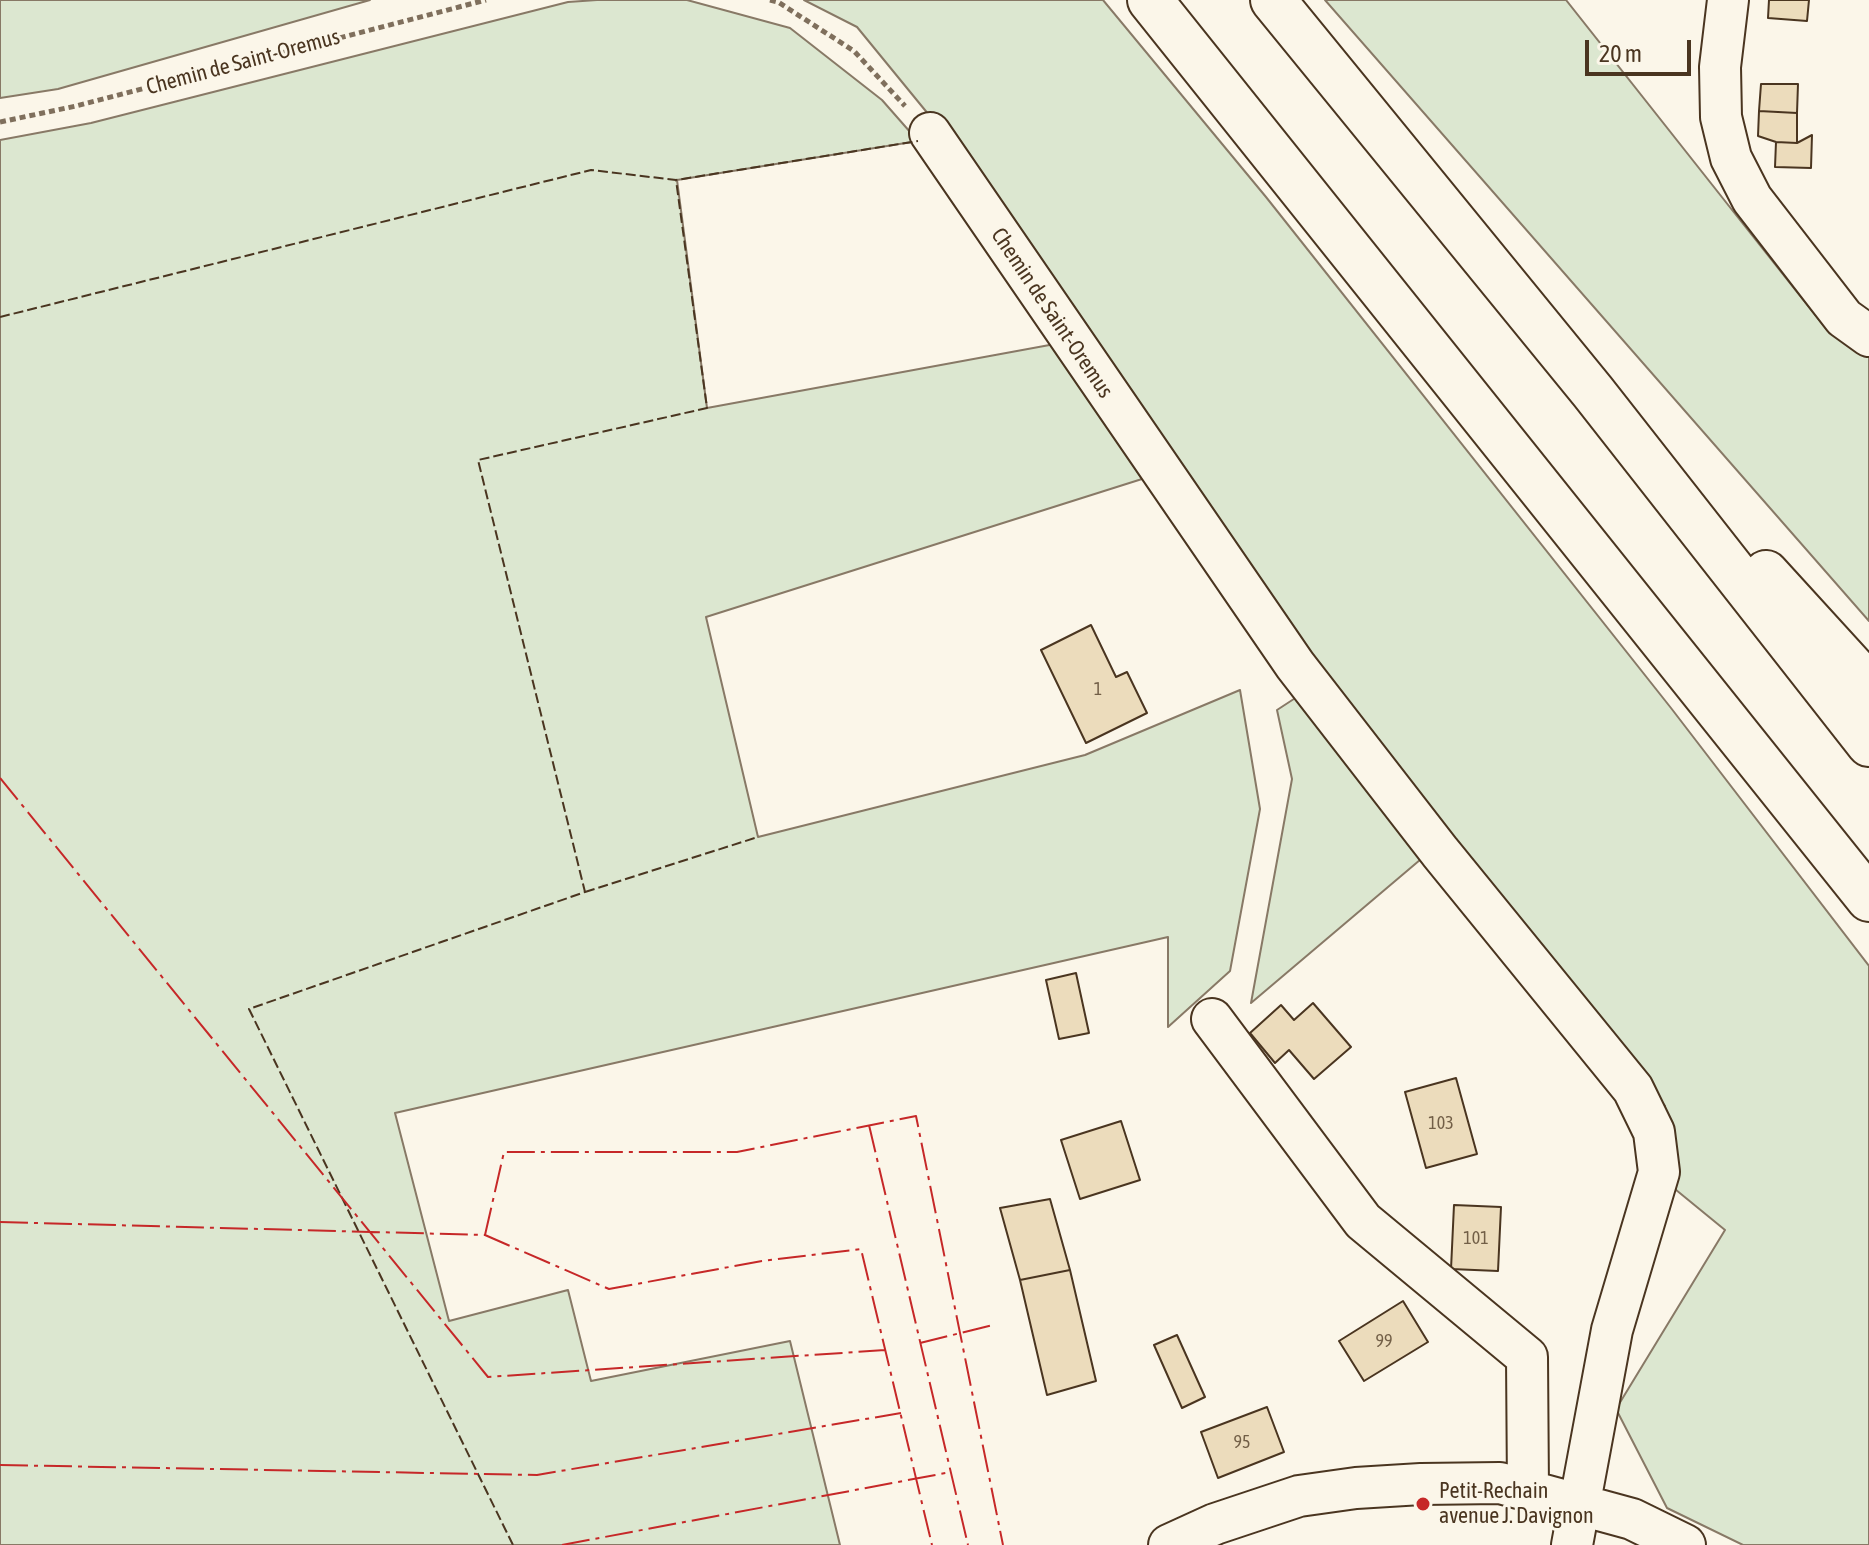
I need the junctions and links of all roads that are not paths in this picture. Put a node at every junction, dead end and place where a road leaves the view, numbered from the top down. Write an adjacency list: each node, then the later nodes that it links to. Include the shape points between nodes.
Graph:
1 (1150, 0): 9 (highway)
2 (1273, 0): 6 (highway)
3 (1728, 0): 5 (street, via 1720,67 1721,117 1731,158 1752,199 1844,318)
4 (930, 133): 12 (street, Chemin de Saint-Oremus, via 1295,665 1633,1089 1654,1132 1659,1172 1612,1330)
5 (1869, 336)
6 (1593, 392): 7 (highway); 8 (highway)
7 (1869, 686)
8 (1869, 744)
9 (1869, 899)
10 (1212, 1019): 11 (street, via 1363,1221 1527,1357)
11 (1528, 1491): 12 (street); 13 (street, via 1500,1483 1421,1484 1299,1496)
12 (1578, 1504): 14 (street, Chemin de Saint-Oremus); 15 (street, via 1632,1519)
13 (1169, 1545)
14 (1572, 1545)
15 (1685, 1545)

